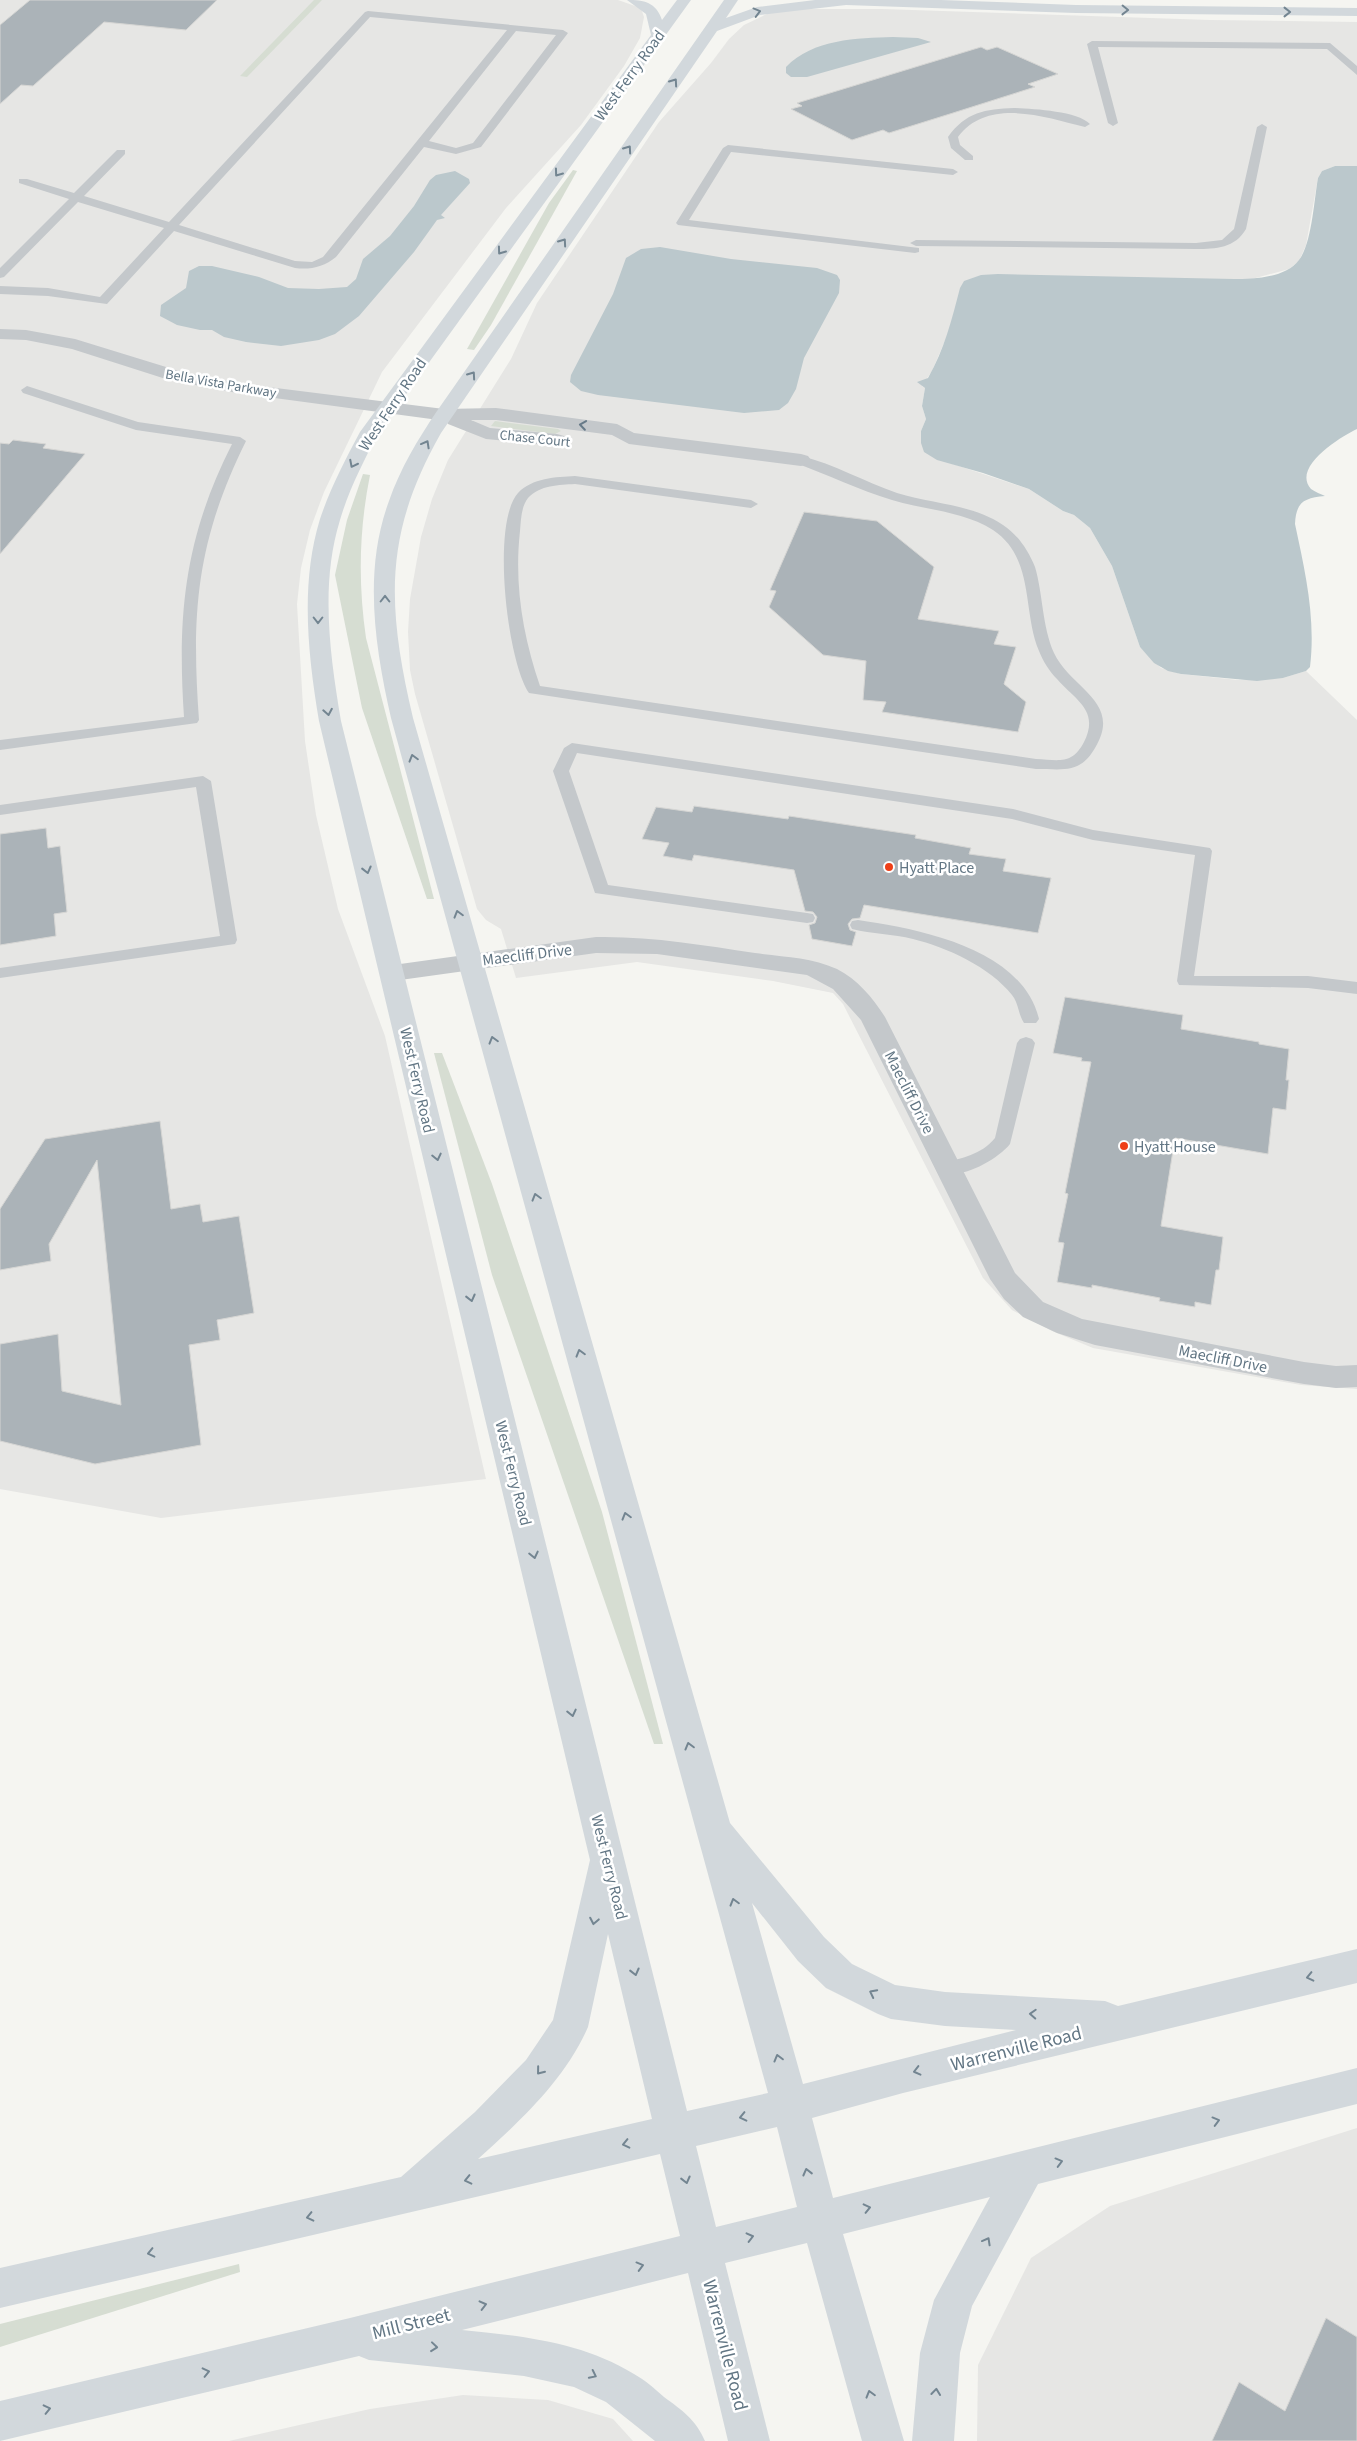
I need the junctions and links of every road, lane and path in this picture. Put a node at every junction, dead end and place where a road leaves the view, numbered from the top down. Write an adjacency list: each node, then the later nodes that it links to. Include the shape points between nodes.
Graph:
1 (634, 0): 9 (main road, via 655,14)
2 (684, 0): 9 (main road, West Ferry Road)
3 (732, 0): 8 (main road)
4 (823, 0): 5 (main road)
5 (852, 2): 6 (main road, one-way to 6, via 1076,10); 8 (main road, one-way to 5, via 757,11)
6 (1357, 12)
7 (514, 28): 14 (lane); 14 (lane, via 564,32 477,145 456,151); 20 (lane, via 368,14)
8 (712, 28): 26 (main road, one-way to 8)
9 (658, 34): 25 (main road, West Ferry Road, one-way to 25)
10 (1357, 72): 11 (lane, via 1330,46 1092,44)
11 (1113, 123)
12 (1085, 124): 16 (lane, via 1053,113 1026,110 976,117 960,126 953,137 955,146)
13 (1262, 126): 17 (lane, via 1240,229 1236,238 1223,244 916,246 682,223 728,148)
14 (422, 143): 20 (lane, via 332,255 321,263 307,266 288,263)
15 (121, 152): 19 (lane)
16 (969, 158)
17 (952, 172)
18 (23, 181): 19 (lane)
19 (77, 198): 20 (lane); 21 (lane)
20 (172, 227): 22 (lane, via 103,301 48,292)
21 (0, 275)
22 (0, 290)
23 (0, 334): 25 (street, Bella Vista Parkway, via 75,344 203,382)
24 (27, 390): 29 (lane, via 136,426 240,441 216,491 192,572 187,651 192,720)
25 (387, 407): 26 (street, Chase Court); 35 (main road, West Ferry Road, one-way to 35, via 351,467 326,534 317,620 320,664 330,721)
26 (444, 415): 27 (street, Chase Court, via 486,433 612,445 629,438); 33 (main road, one-way to 26, via 402,718 387,648 384,612 385,567 398,503 417,461)
27 (801, 460): 28 (lane, via 895,497 969,514 995,526 1012,539 1029,570 1040,634 1049,657 1096,711 1097,726 1081,759 1068,765 1036,764 534,690 520,643 510,568 515,514 520,499 526,493 551,482 575,480)
28 (750, 504)
29 (0, 745)
30 (0, 810): 34 (lane, via 203,781 229,940)
31 (807, 918): 36 (lane, via 601,889 561,771 572,748 1013,814 1093,835 1204,852 1185,981 1308,982)
32 (858, 925): 37 (lane, via 920,936 963,952 1011,985 1029,1006)
33 (471, 961): 35 (street, Maecliff Drive); 39 (street, Maecliff Drive, via 622,944 802,967 828,974 845,985 872,1017); 41 (main road, one-way to 33)
34 (0, 973)
35 (393, 973): 42 (main road, West Ferry Road, one-way to 42)
36 (1357, 988)
37 (1030, 1019)
38 (1026, 1043): 39 (lane, via 1004,1140 997,1150 983,1159)
39 (948, 1168): 40 (street, Maecliff Drive, via 1004,1278 1019,1299 1041,1315 1095,1334 1304,1373)
40 (1357, 1376)
41 (711, 1823): 44 (main road, one-way to 41, via 945,2009 891,2002 839,1976 811,1949); 46 (main road, one-way to 41)
42 (607, 1856): 47 (main road, West Ferry Road, one-way to 47); 49 (main road, one-way to 49, via 570,2027 540,2073)
43 (1357, 1966): 44 (main road, Warrenville Road, one-way to 44)
44 (1134, 2019): 46 (main road, Warrenville Road, one-way to 46)
45 (1357, 2086): 48 (main road, one-way to 45)
46 (790, 2106): 47 (main road, one-way to 47); 50 (main road, one-way to 46)
47 (674, 2133): 49 (main road, one-way to 49); 51 (main road, West Ferry Road, one-way to 51)
48 (1025, 2171): 50 (main road, one-way to 48); 58 (main road, one-way to 48, via 940,2353 954,2300)
49 (412, 2193): 52 (main road, one-way to 52)
50 (820, 2220): 51 (main road, Mill Street, one-way to 50); 57 (main road, one-way to 50)
51 (703, 2250): 53 (main road, Mill Street, one-way to 51); 56 (main road, Warrenville Road)
52 (0, 2288)
53 (350, 2338): 54 (main road, Mill Street, one-way to 53); 55 (main road, one-way to 55, via 524,2356 578,2368 620,2388)
54 (0, 2421)
55 (684, 2441)
56 (749, 2441)
57 (883, 2441)
58 (933, 2441)

